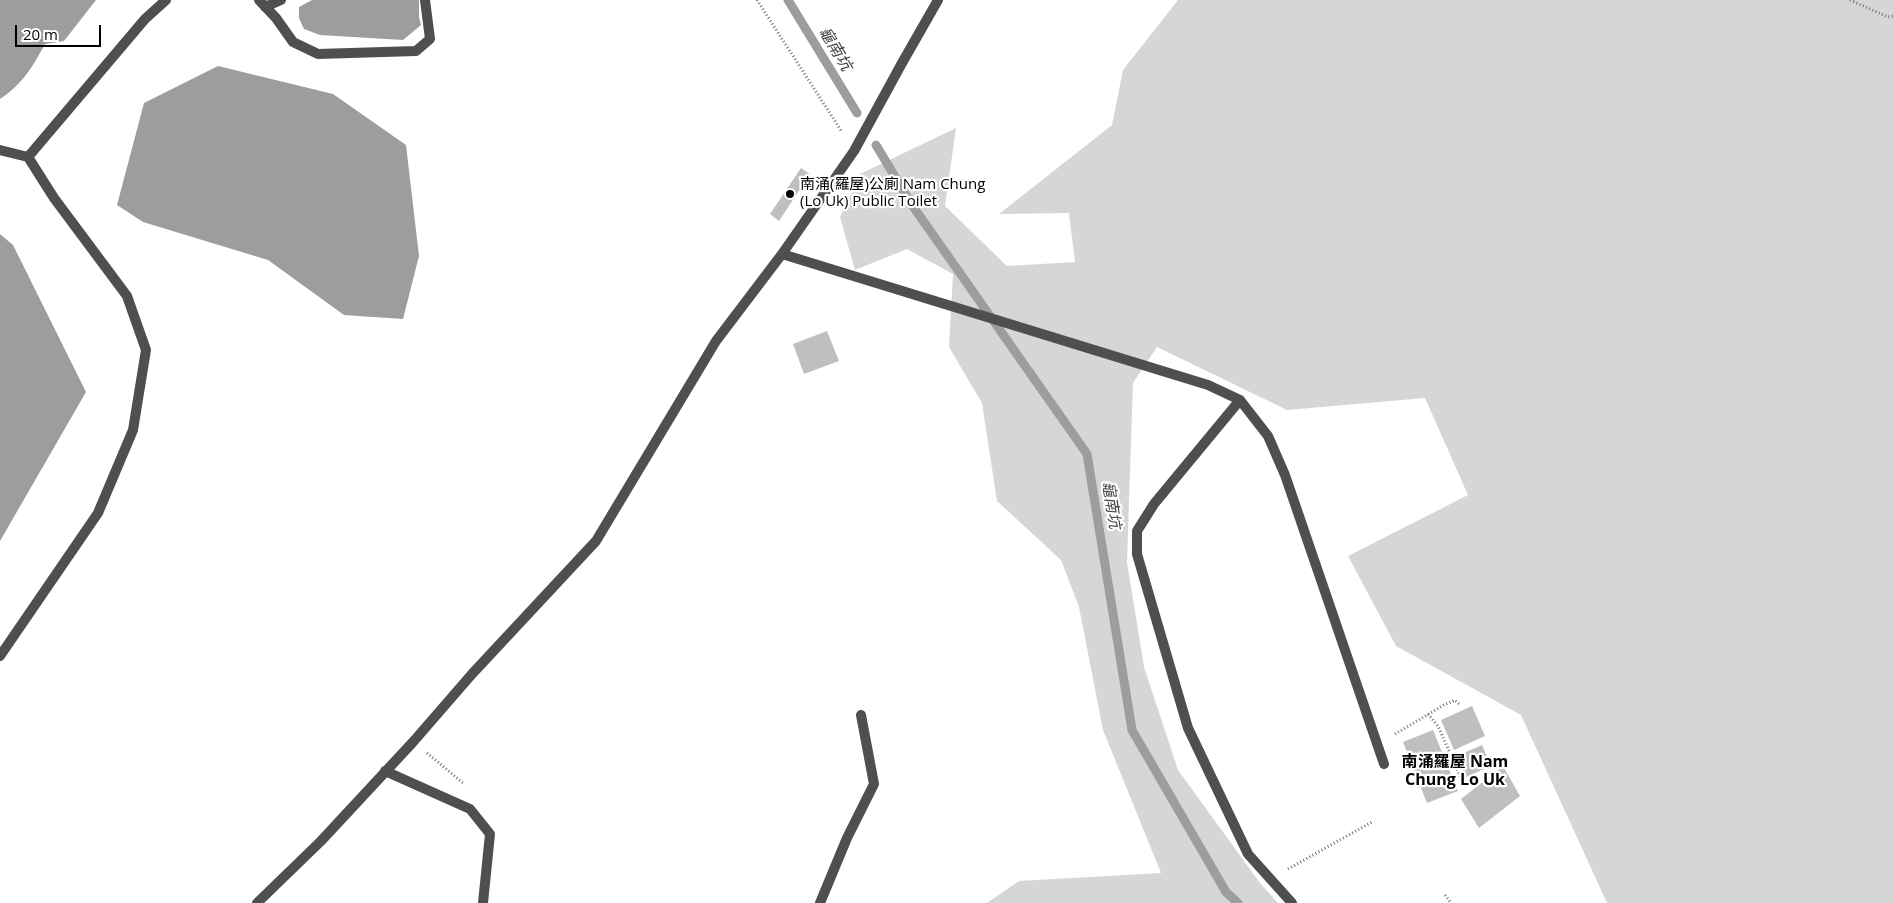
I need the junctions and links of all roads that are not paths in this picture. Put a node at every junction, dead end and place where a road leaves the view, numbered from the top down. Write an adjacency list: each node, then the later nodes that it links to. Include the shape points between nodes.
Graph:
1 (166, 0): 7 (street, via 145,19)
2 (280, 0): 5 (street)
3 (425, 0): 5 (street, via 430,39 416,51 318,54 293,42)
4 (938, 0): 8 (street, via 854,151)
5 (262, 3)
6 (0, 150): 7 (street)
7 (28, 157): 10 (street, via 54,198 127,296 146,350 133,430 98,513)
8 (782, 254): 9 (street, via 1208,385); 13 (street, via 716,341 596,541)
9 (1240, 400): 12 (street, via 1268,436 1285,475); 17 (street, via 1154,504 1137,531 1137,554 1188,728 1248,854)
10 (0, 656)
11 (861, 716): 16 (street, via 874,784 846,838)
12 (1384, 764)
13 (384, 771): 14 (street, via 321,841); 15 (street, via 470,809 490,834)
14 (257, 903)
15 (483, 903)
16 (820, 903)
17 (1292, 903)

